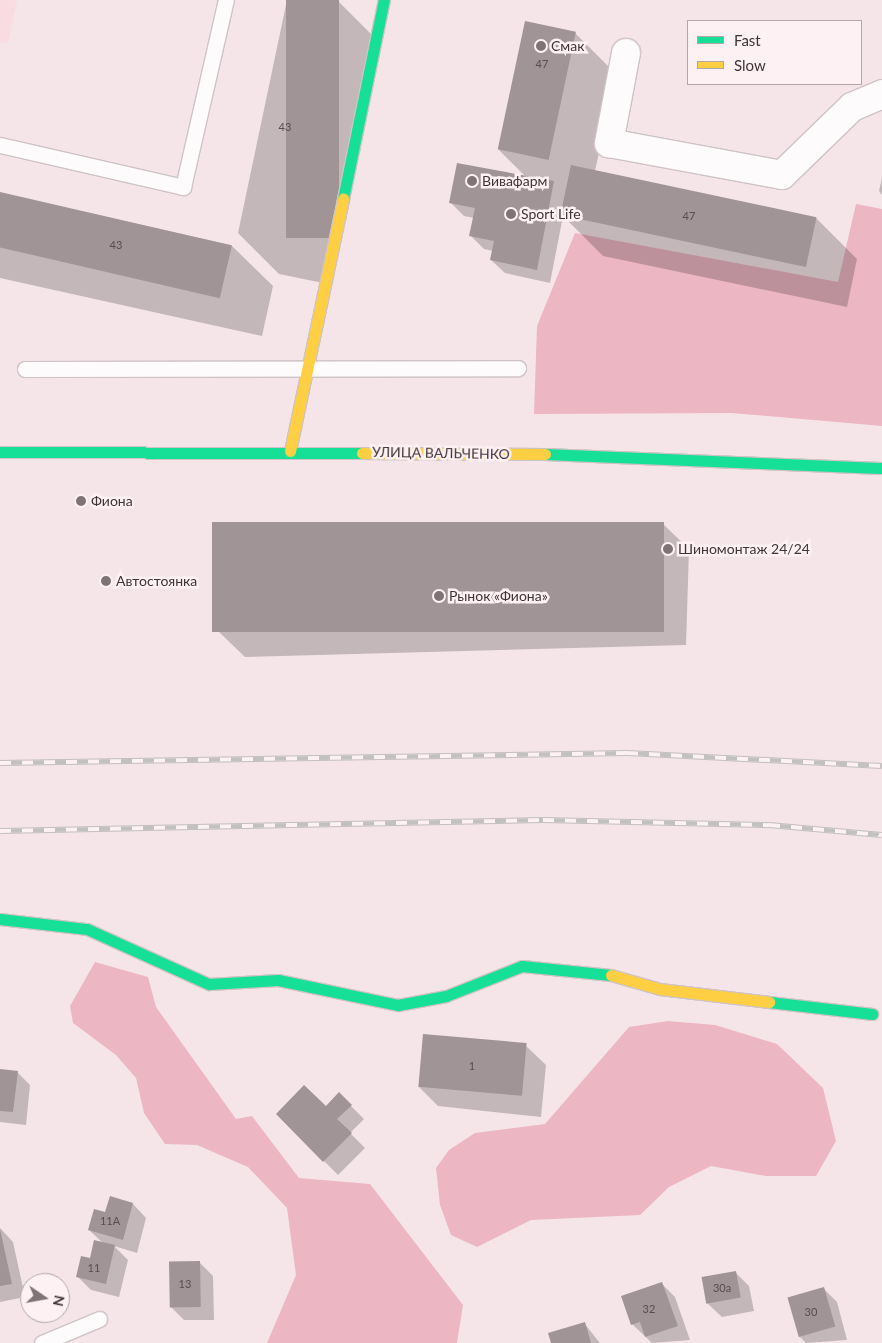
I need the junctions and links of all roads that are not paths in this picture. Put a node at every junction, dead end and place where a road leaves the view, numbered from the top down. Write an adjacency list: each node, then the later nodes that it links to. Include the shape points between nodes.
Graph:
1 (226, 0): 5 (lane, via 183,187)
2 (384, 0): 8 (street)
3 (626, 53): 4 (street, via 609,143 782,174 852,107)
4 (882, 94)
5 (0, 145)
6 (518, 368): 8 (lane)
7 (25, 369): 8 (lane)
8 (304, 371): 9 (street)
9 (290, 451): 10 (street, УЛИЦА ВАЛЬЧЕНКО); 11 (street, УЛИЦА ВАЛЬЧЕНКО, via 630,454)
10 (0, 452)
11 (882, 468)
12 (0, 919): 13 (street, via 87,929 209,984 278,980 398,1005 446,996 522,966 596,971 660,989)
13 (872, 1014)
14 (99, 1319): 15 (lane)
15 (42, 1343)

